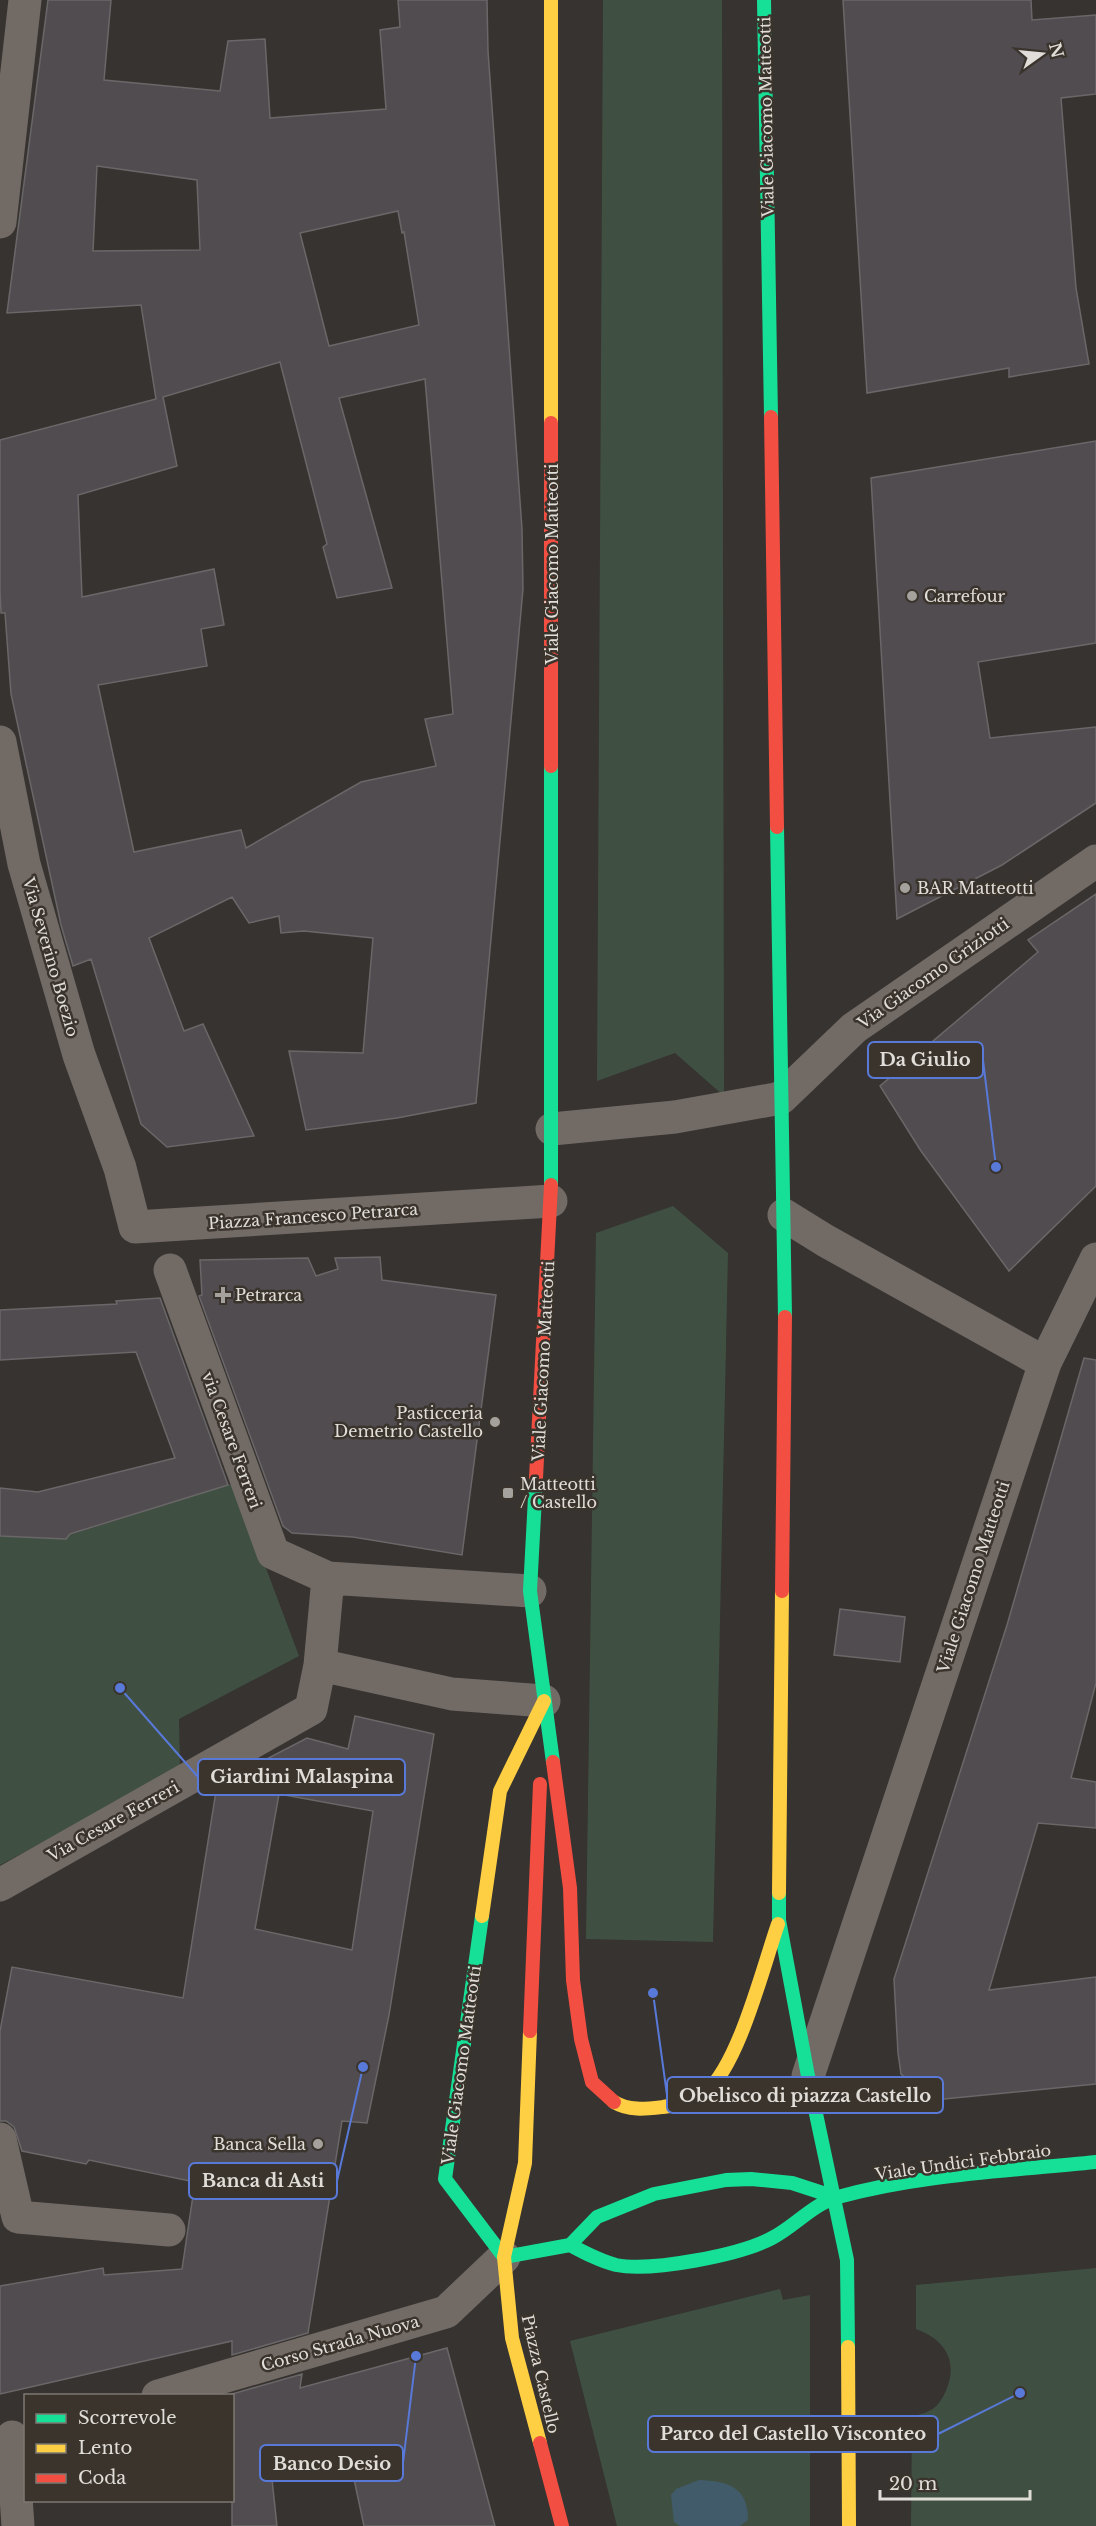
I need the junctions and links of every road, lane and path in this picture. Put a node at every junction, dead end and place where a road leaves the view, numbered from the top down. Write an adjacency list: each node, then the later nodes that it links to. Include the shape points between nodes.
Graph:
1 (25, 0): 4 (street)
2 (551, 0): 8 (street, Viale Giacomo Matteotti)
3 (764, 0): 7 (street, Viale Giacomo Matteotti)
4 (0, 222)
5 (0, 742): 9 (street, Via Severino Boezio, via 28,876 79,1055)
6 (1096, 861): 7 (street, Via Giacomo Griziotti, via 854,1028)
7 (781, 1098): 8 (street, via 675,1118); 11 (street, Viale Giacomo Matteotti)
8 (552, 1129): 10 (street, Viale Giacomo Matteotti)
9 (120, 1168): 10 (street, Piazza Francesco Petrarca, via 135,1227)
10 (551, 1201): 16 (street, Viale Giacomo Matteotti)
11 (784, 1215): 14 (street); 20 (street, Viale Giacomo Matteotti)
12 (1096, 1259): 14 (street, Viale Giacomo Matteotti)
13 (170, 1270): 15 (street, via Cesare Ferreri, via 273,1553)
14 (1045, 1363): 21 (street, Viale Giacomo Matteotti)
15 (328, 1578): 16 (street); 17 (street, Via Cesare Ferreri)
16 (531, 1591): 18 (street, Viale Giacomo Matteotti)
17 (320, 1665): 18 (street, via 452,1694); 19 (street, Via Cesare Ferreri, via 311,1709)
18 (543, 1701): 20 (street, Viale Giacomo Matteotti, via 570,1888 573,1980 581,2039 592,2082 607,2098 624,2108 682,2104 704,2094 718,2080 736,2047); 27 (street, Viale Giacomo Matteotti, via 525,2163); 27 (street, Viale Giacomo Matteotti, via 500,1791 446,2179)
19 (0, 1885)
20 (779, 1920): 21 (street, Viale Giacomo Matteotti)
21 (808, 2076): 24 (street, Viale Giacomo Matteotti)
22 (0, 2139): 25 (street, via 18,2217)
23 (1096, 2162): 24 (street, Viale Undici Febbraio, via 930,2181)
24 (835, 2197): 26 (street, via 762,2242 656,2266 624,2266 603,2261); 26 (street, via 792,2183 726,2180 654,2194 617,2207 597,2217); 32 (street, via 849,2279)
25 (170, 2230)
26 (570, 2245): 27 (street)
27 (504, 2257): 28 (street, Corso Strada Nuova, via 446,2312); 31 (street, Piazza Castello, via 512,2338)
28 (165, 2394)
29 (13, 2437): 30 (street)
30 (18, 2526)
31 (562, 2526)
32 (849, 2526)

